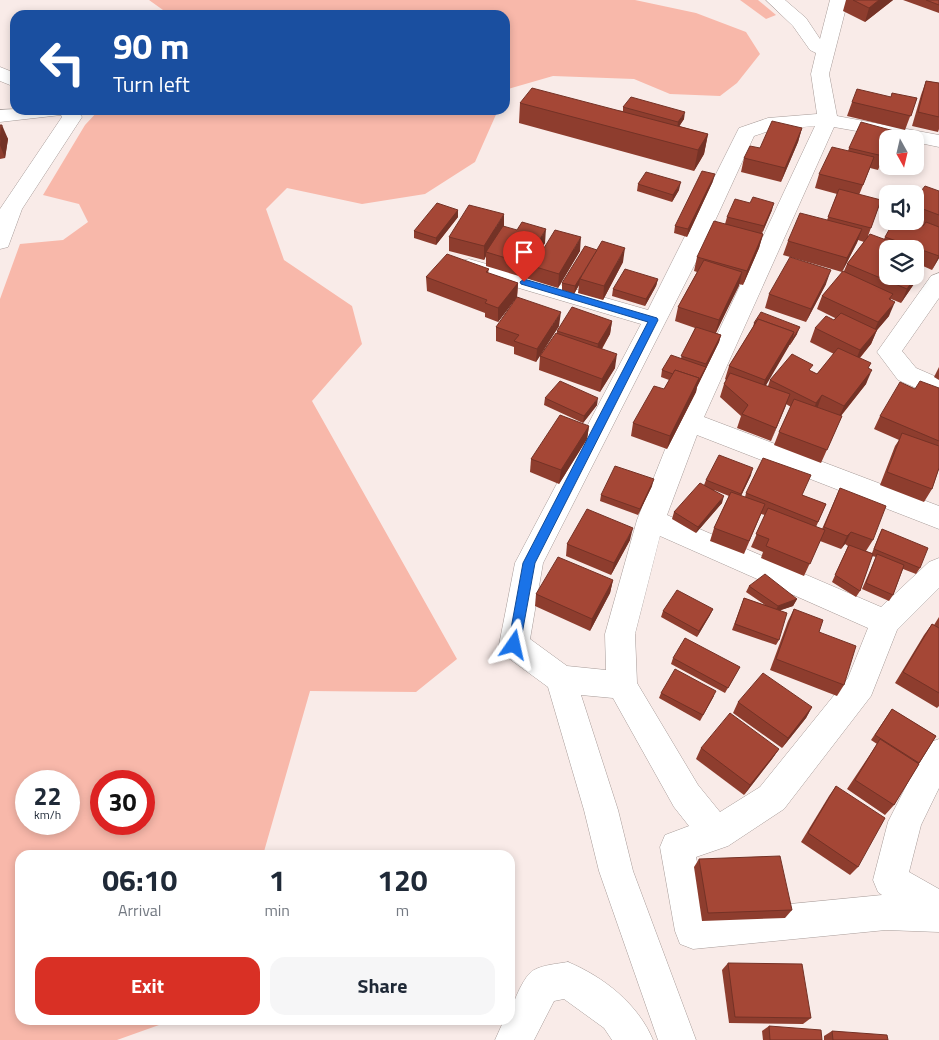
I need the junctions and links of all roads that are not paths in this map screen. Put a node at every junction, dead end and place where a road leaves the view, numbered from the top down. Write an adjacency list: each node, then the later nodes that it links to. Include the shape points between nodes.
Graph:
1 (775, 0): 3 (street, via 800,22 816,46)
2 (839, 0): 3 (street)
3 (826, 50): 5 (street, via 820,74)
4 (71, 115): 7 (street)
5 (828, 119): 6 (street); 11 (street, via 764,124 746,132); 13 (street)
6 (939, 141)
7 (5, 210): 8 (street)
8 (0, 242)
9 (469, 266): 11 (street)
10 (939, 281): 12 (street, via 889,352 907,374)
11 (654, 320): 18 (street, via 529,563 514,645)
12 (939, 389)
13 (689, 422): 14 (street); 15 (street)
14 (939, 518)
15 (651, 520): 17 (street); 19 (street, via 620,634)
16 (939, 570): 17 (street)
17 (885, 622): 21 (street, via 860,686 772,798)
18 (562, 679): 19 (street); 26 (street, via 616,871)
19 (622, 685): 21 (street, via 686,796)
20 (939, 754): 22 (street, via 905,822 890,880)
21 (716, 834): 23 (street, via 677,846 693,931 886,912)
22 (939, 908)
23 (939, 914)
24 (514, 1040): 25 (street, via 543,985 568,980 617,1016)
25 (634, 1040)
26 (677, 1040)

